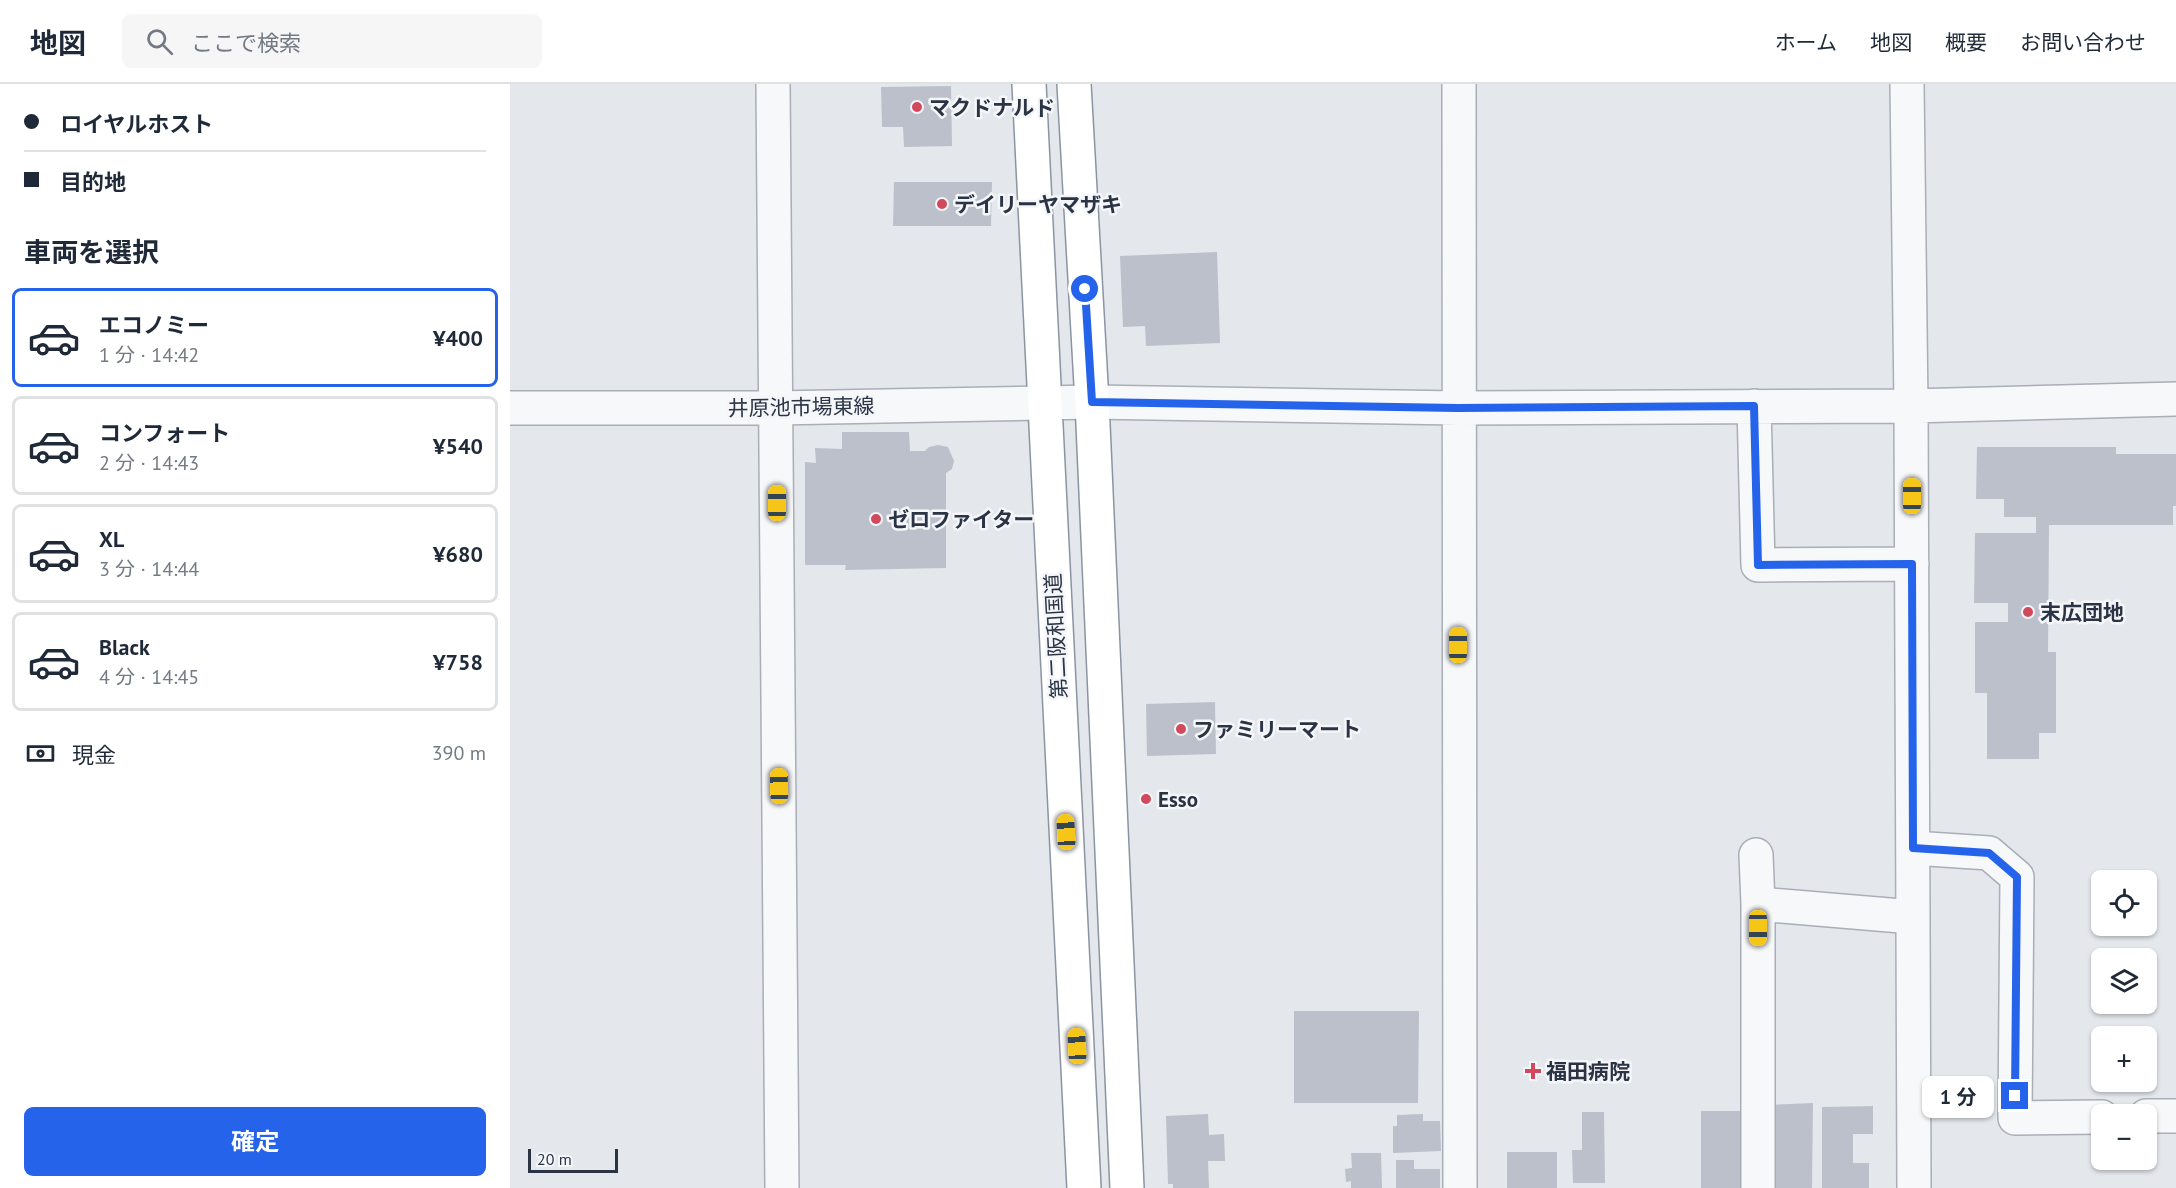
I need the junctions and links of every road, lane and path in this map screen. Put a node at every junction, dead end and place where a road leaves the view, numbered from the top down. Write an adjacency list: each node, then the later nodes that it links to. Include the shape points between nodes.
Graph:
1 (773, 84): 12 (street)
2 (1029, 84): 8 (highway, 第二阪和国道)
3 (1074, 84): 7 (highway)
4 (1458, 84): 13 (street)
5 (1907, 84): 10 (street)
6 (2176, 399): 10 (street, 井原池市場東線)
7 (1092, 402): 8 (street, 井原池市場東線); 13 (street, 井原池市場東線); 24 (highway)
8 (1045, 404): 12 (street, 井原池市場東線); 23 (highway, 第二阪和国道)
9 (1754, 406): 10 (street, 井原池市場東線); 13 (street, 井原池市場東線); 14 (street, via 1758,565)
10 (1911, 406): 14 (street)
11 (510, 408): 12 (street, 井原池市場東線)
12 (776, 408): 22 (street)
13 (1458, 408): 25 (street)
14 (1912, 564): 15 (street)
15 (1913, 848): 18 (street); 21 (street, via 1989,853 2017,877 2015,1118)
16 (1756, 855): 17 (street)
17 (1758, 904): 18 (street); 26 (street)
18 (1913, 917): 27 (street)
19 (2157, 1116): 20 (street)
20 (2176, 1116)
21 (2091, 1117)
22 (782, 1188)
23 (1084, 1188)
24 (1127, 1188)
25 (1460, 1188)
26 (1758, 1188)
27 (1914, 1188)

